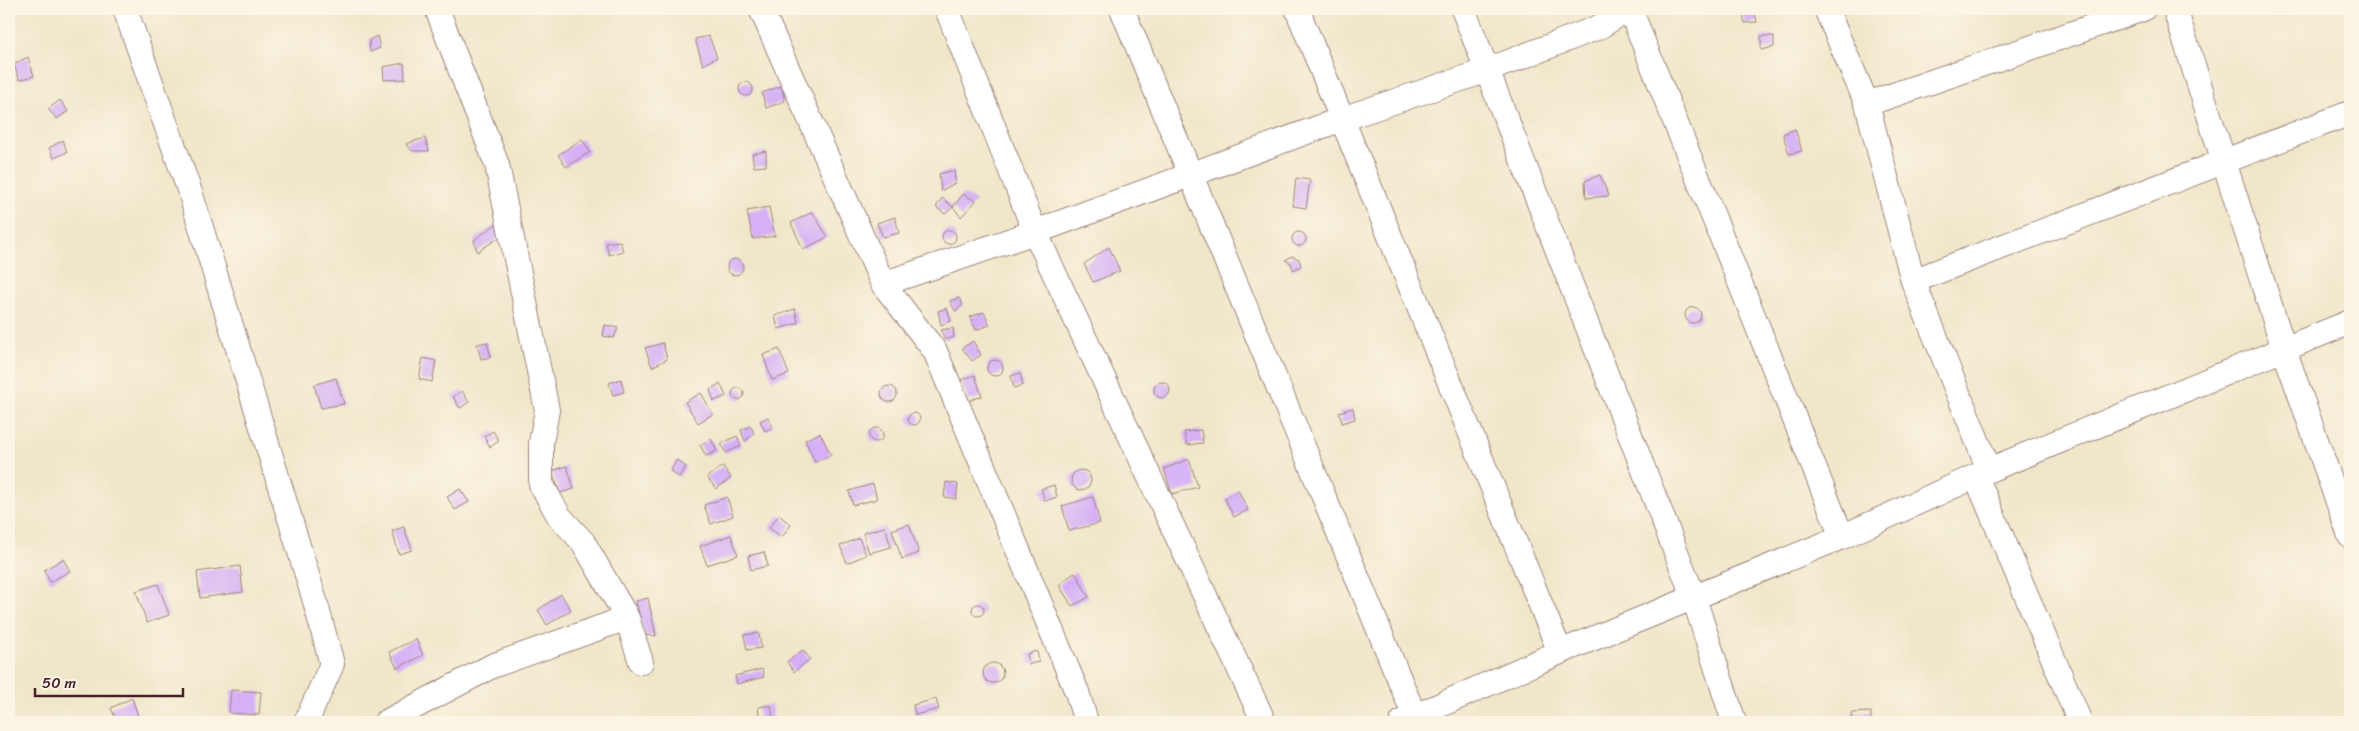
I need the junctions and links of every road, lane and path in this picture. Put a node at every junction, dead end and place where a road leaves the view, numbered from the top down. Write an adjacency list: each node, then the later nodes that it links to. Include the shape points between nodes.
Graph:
1 (125, 9): 31 (street, via 192,198 332,664)
2 (437, 9): 27 (street, via 497,165 546,410 541,443 541,484 559,516 583,542)
3 (760, 9): 20 (street)
4 (947, 9): 18 (street)
5 (1122, 9): 17 (street)
6 (1297, 9): 15 (street)
7 (1463, 9): 12 (street)
8 (1629, 9): 12 (street, via 1599,27); 25 (street)
9 (1826, 9): 13 (street)
10 (2143, 9): 13 (street)
11 (2175, 9): 16 (street)
12 (1488, 70): 15 (street); 26 (street)
13 (1867, 104): 19 (street)
14 (2350, 113): 16 (street)
15 (1342, 119): 17 (street); 28 (street)
16 (2224, 163): 19 (street); 22 (street)
17 (1190, 173): 18 (street); 30 (street)
18 (1035, 232): 20 (street); 34 (street)
19 (1913, 281): 23 (street)
20 (883, 284): 33 (street, via 935,351 1077,692)
21 (2350, 322): 22 (street)
22 (2284, 350): 23 (street); 24 (street)
23 (1983, 473): 25 (street); 36 (street)
24 (2350, 536)
25 (1842, 537): 26 (street)
26 (1694, 598): 28 (street); 35 (street)
27 (626, 618): 29 (street); 32 (street, via 492,666)
28 (1560, 652): 30 (street)
29 (641, 662)
30 (1409, 719)
31 (306, 722)
32 (386, 722)
33 (1086, 722)
34 (1264, 722)
35 (1734, 722)
36 (2080, 722)

